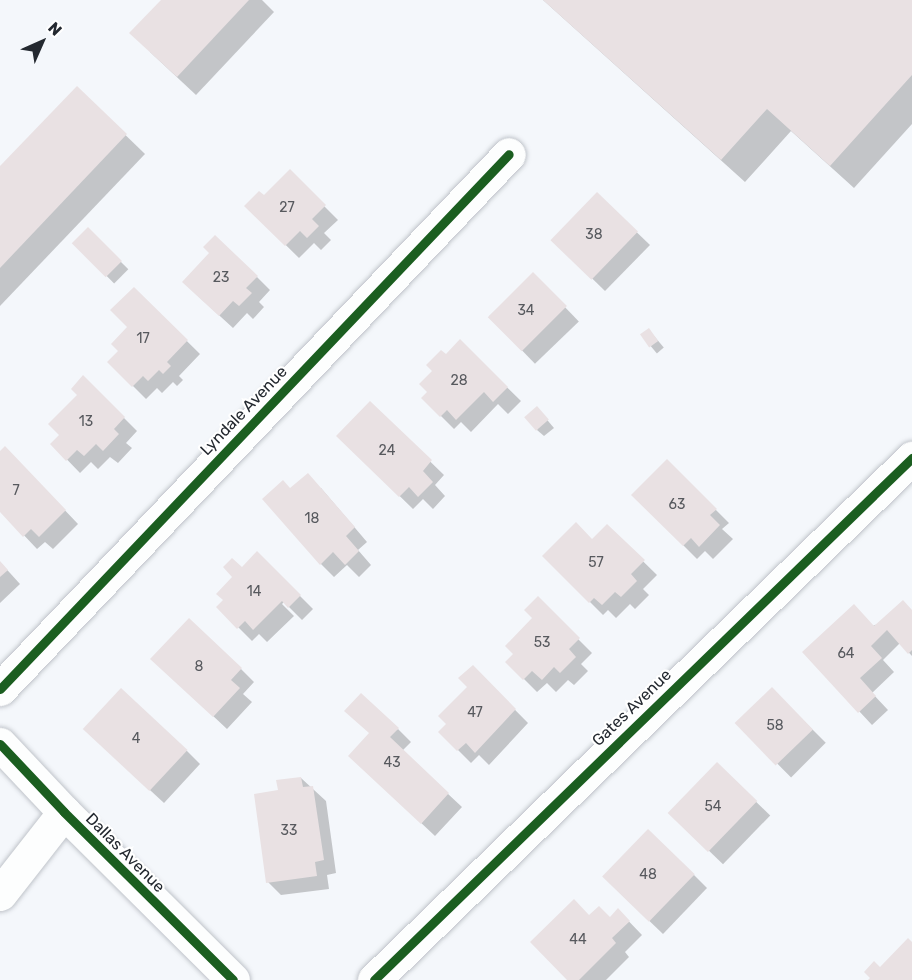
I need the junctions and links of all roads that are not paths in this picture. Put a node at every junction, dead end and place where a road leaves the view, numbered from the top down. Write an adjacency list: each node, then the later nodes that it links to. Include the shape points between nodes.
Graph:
1 (509, 154): 3 (street, Lyndale Avenue)
2 (912, 458): 8 (street, Gates Avenue)
3 (0, 689)
4 (0, 744): 5 (street, Dallas Avenue)
5 (64, 813): 6 (street); 7 (street, Dallas Avenue)
6 (0, 894)
7 (232, 980)
8 (374, 980)

